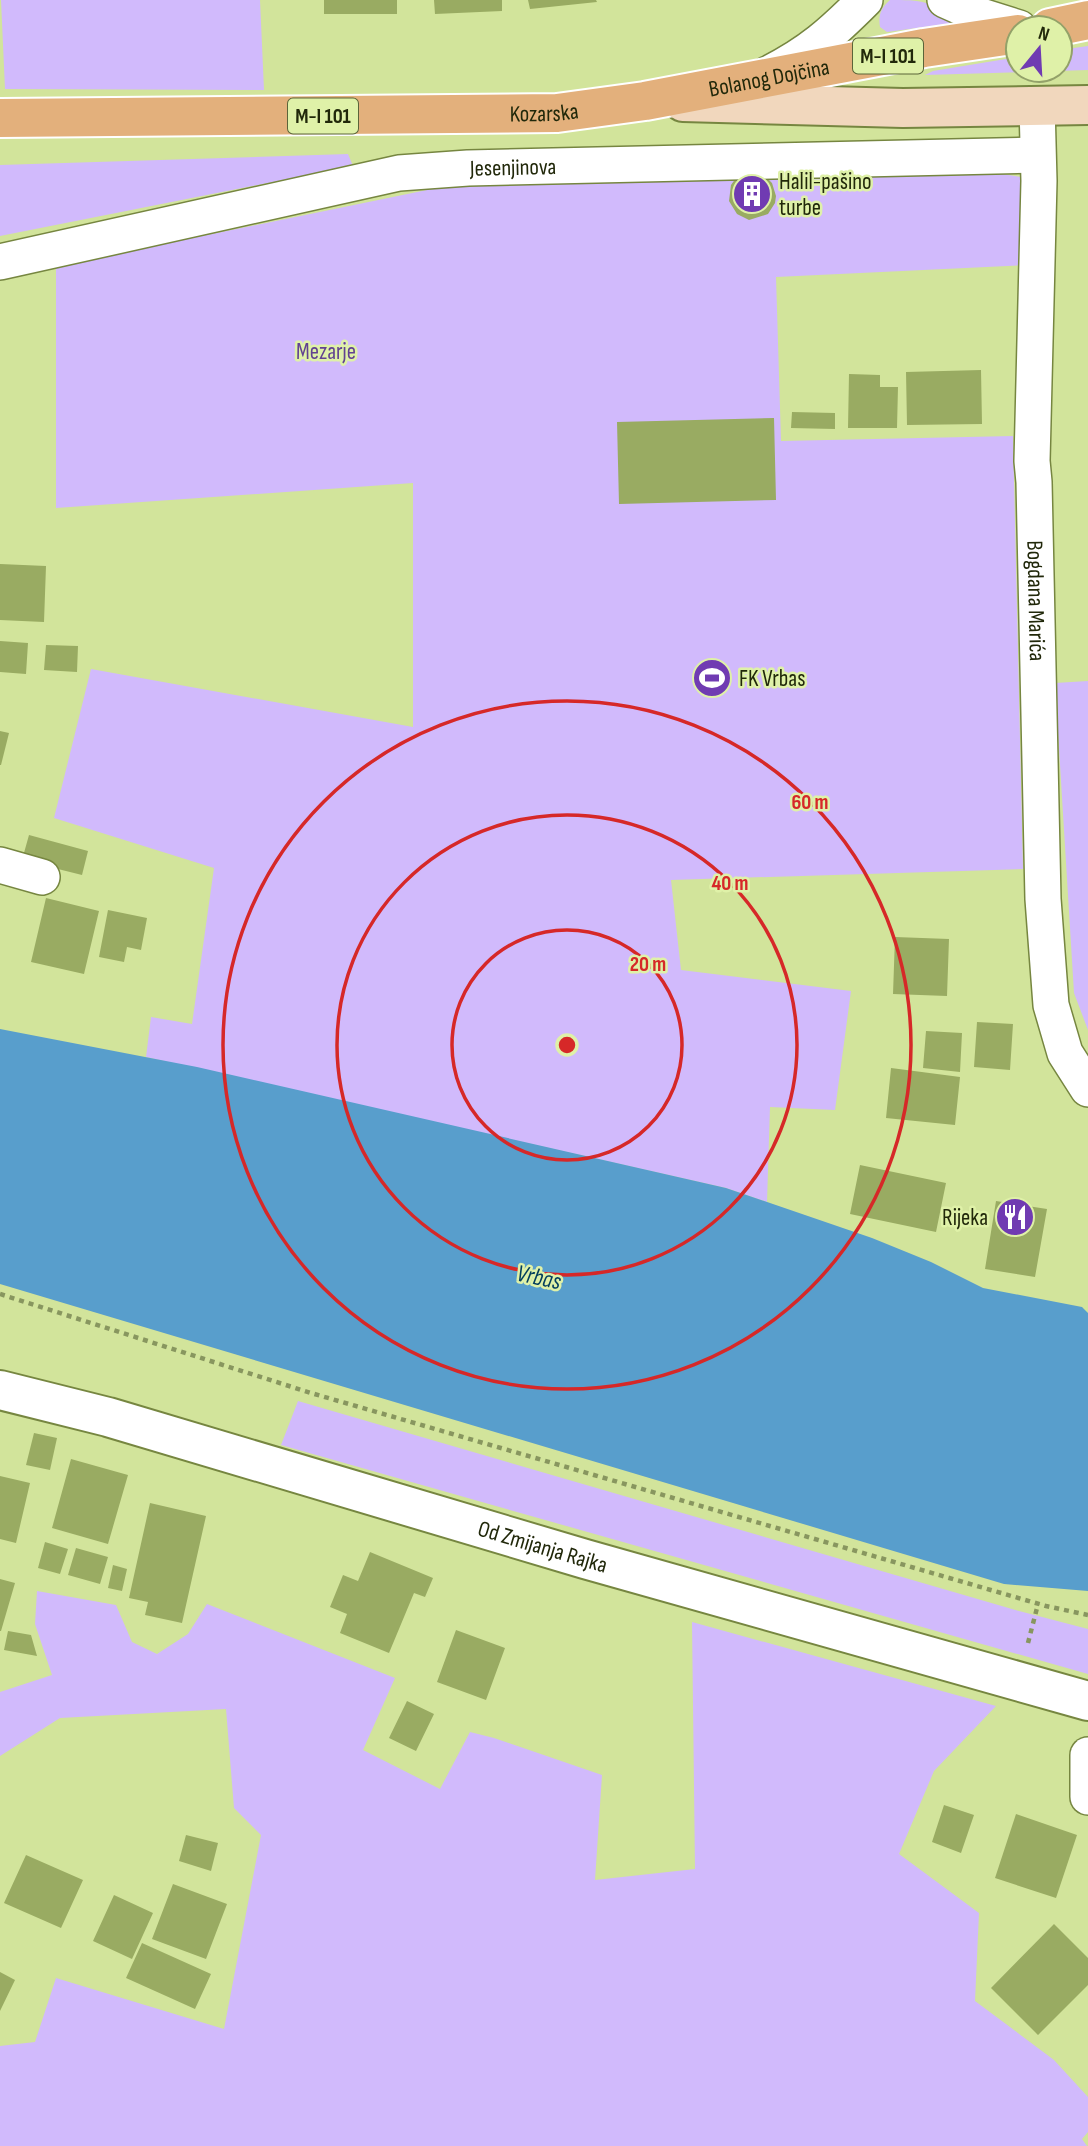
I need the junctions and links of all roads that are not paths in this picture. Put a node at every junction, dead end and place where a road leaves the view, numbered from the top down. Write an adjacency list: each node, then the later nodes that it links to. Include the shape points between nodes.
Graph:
1 (865, 0): 5 (street, via 797,60)
2 (945, 0): 3 (street)
3 (1004, 23)
4 (1004, 36): 5 (main road, Bolanog Dojčina / M-I 101)
5 (758, 78): 6 (main road, Bolanog Dojčina / M-I 101)
6 (645, 101): 8 (main road, Kozarska, via 903,108); 9 (main road, Kozarska / M-I 101, via 524,115)
7 (1088, 105): 8 (main road, Kozarska)
8 (1037, 106): 10 (street, Bogdana Marića)
9 (0, 118)
10 (1037, 155): 11 (street, Jesenjinova, via 399,173); 14 (street, Bogdana Marića, via 1032,461 1043,900 1051,1005 1065,1053)
11 (0, 262)
12 (0, 865): 13 (street)
13 (42, 877)
14 (1088, 1089)
15 (0, 1390): 16 (street, Od Zmijanja Rajka)
16 (1088, 1701)
17 (1088, 1755): 18 (street)
18 (1088, 1797)

